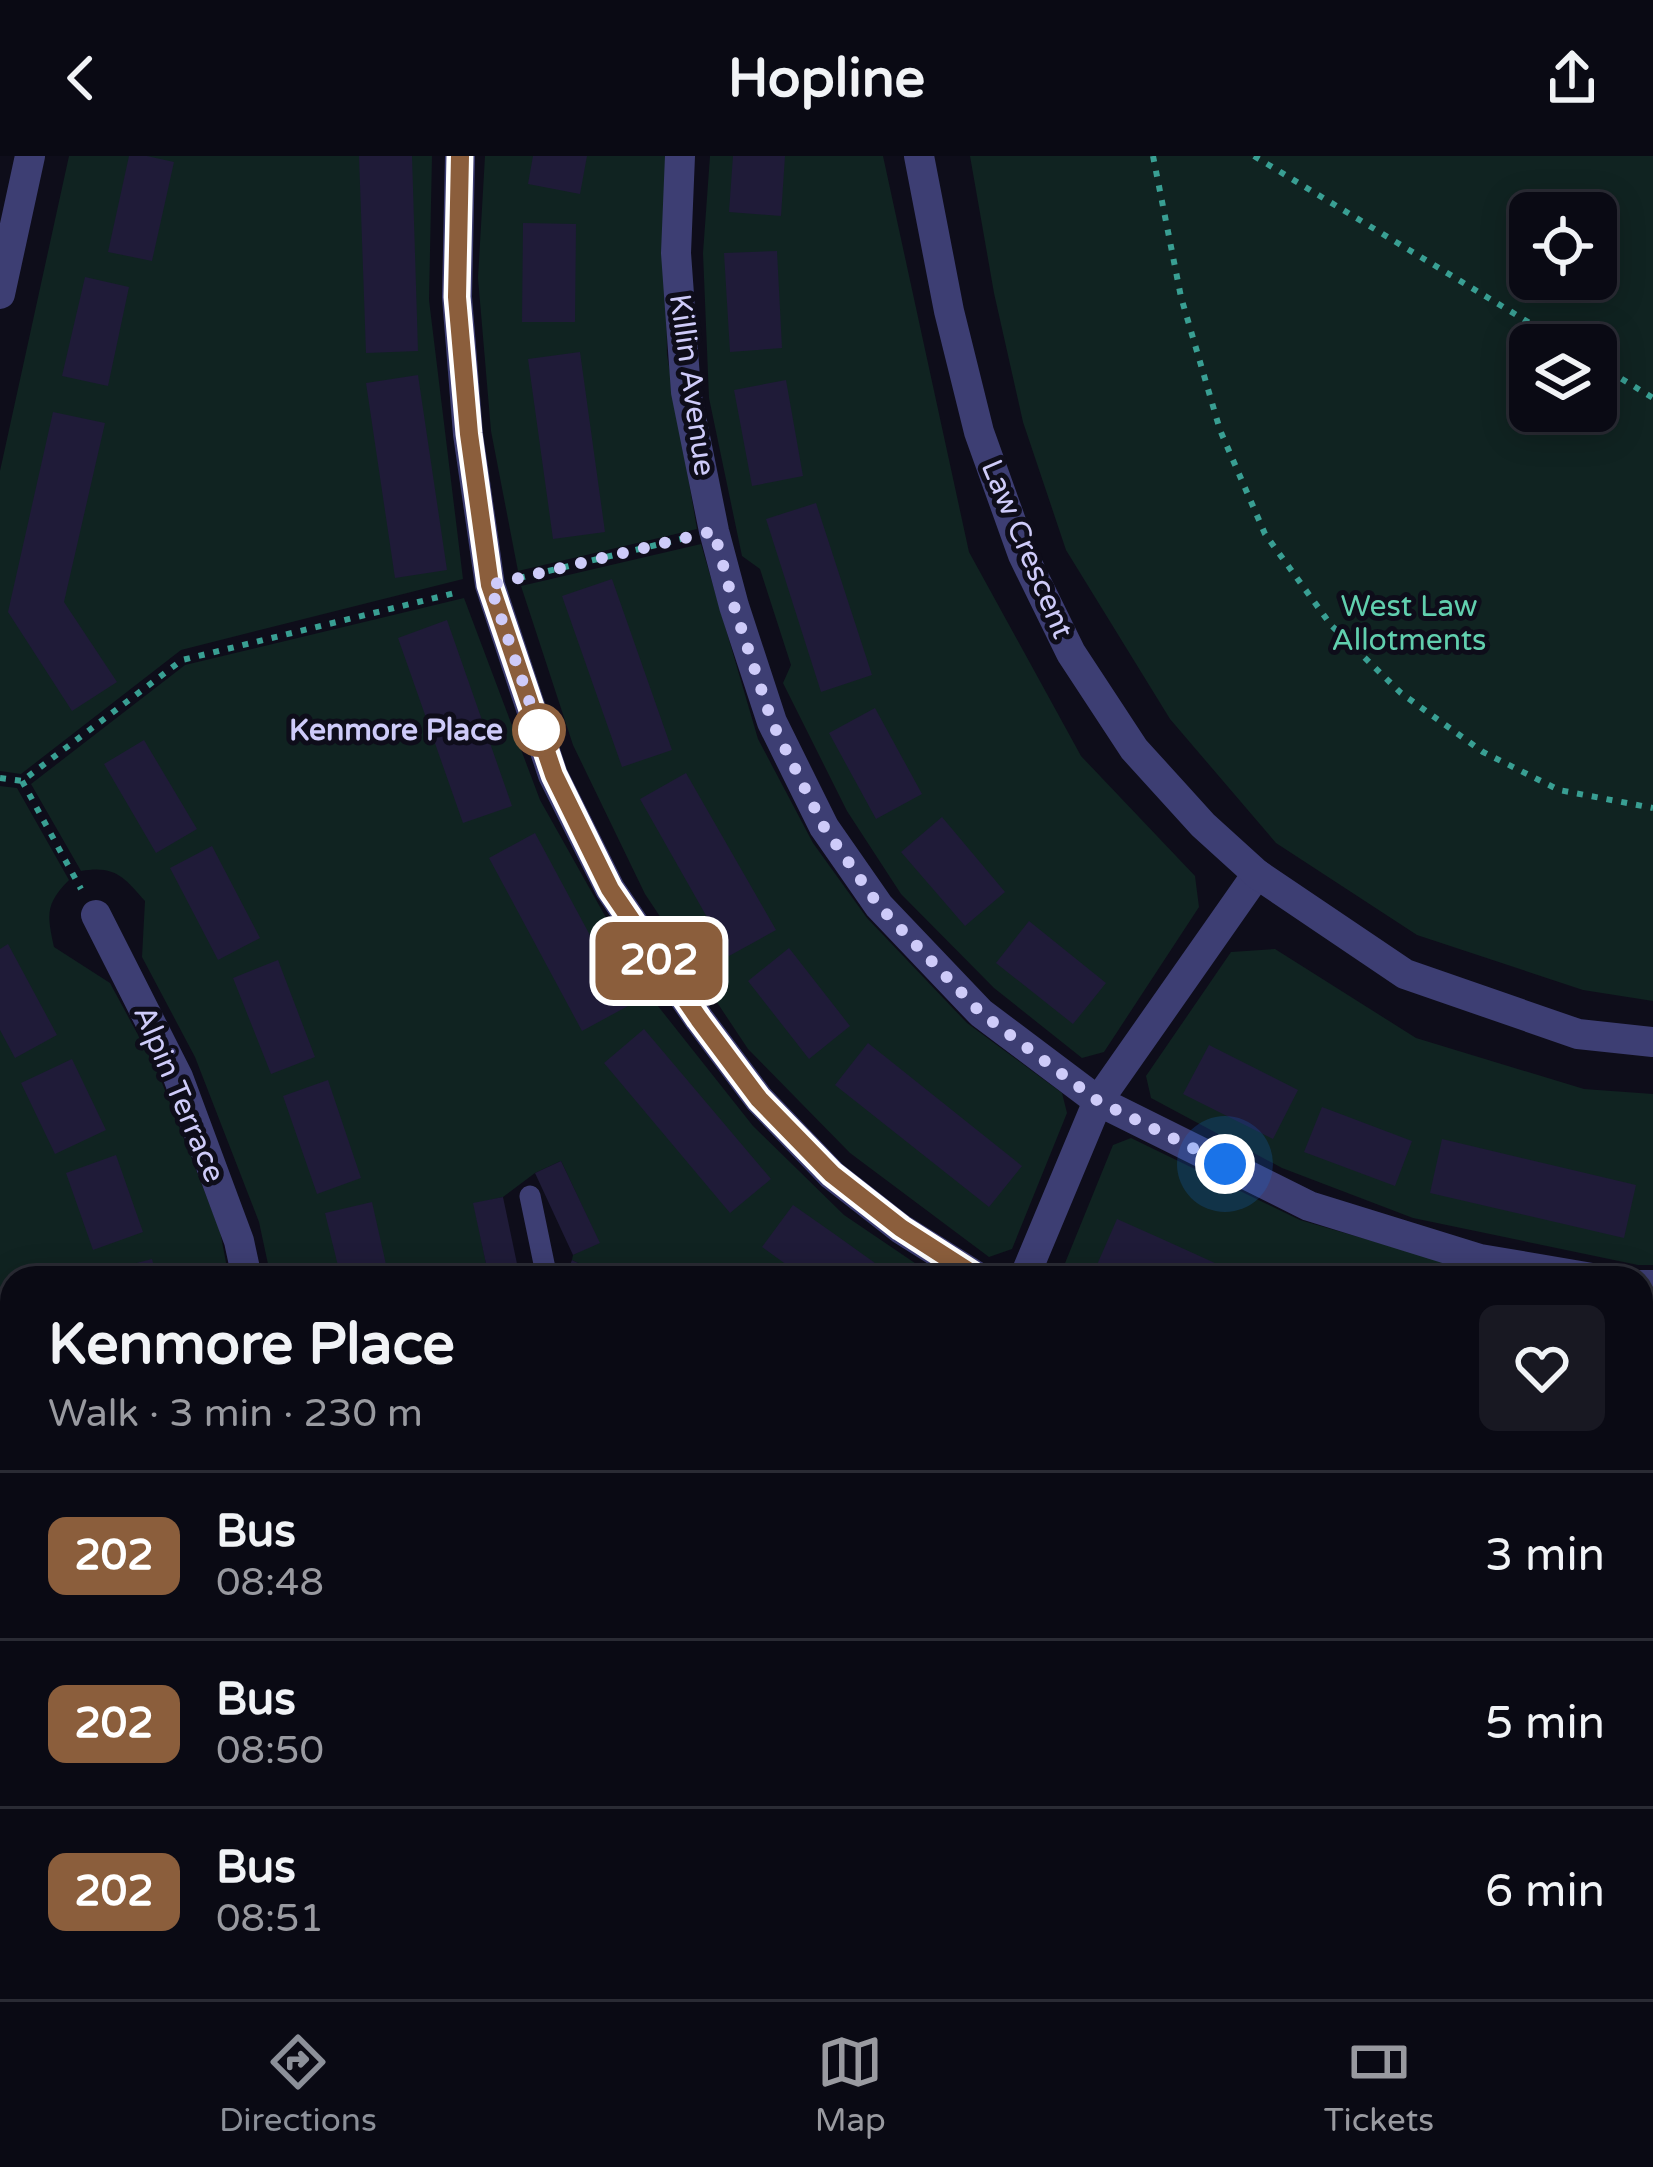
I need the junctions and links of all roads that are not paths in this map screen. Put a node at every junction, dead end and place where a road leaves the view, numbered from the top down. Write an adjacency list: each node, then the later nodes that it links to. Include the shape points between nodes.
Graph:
1 (31, 156): 5 (street)
2 (460, 156): 13 (street, via 457,297 490,585 554,775 610,889 759,1099 832,1174)
3 (680, 156): 9 (street, Killin Avenue, via 676,253 686,392 714,531 772,722 824,827 879,906 981,1013)
4 (919, 156): 6 (street, Law Crescent, via 979,432 1023,555 1071,653 1134,749)
5 (0, 294)
6 (1257, 874): 8 (street, Law Crescent, via 1405,974 1578,1034); 9 (street)
7 (96, 915): 11 (street, Alpin Terrace, via 178,1077)
8 (1653, 1042)
9 (1098, 1101): 14 (street); 15 (street, Killin Avenue, via 1309,1206)
10 (530, 1196): 12 (lane)
11 (245, 1266)
12 (545, 1266)
13 (960, 1266)
14 (1029, 1266)
15 (1521, 1266)

